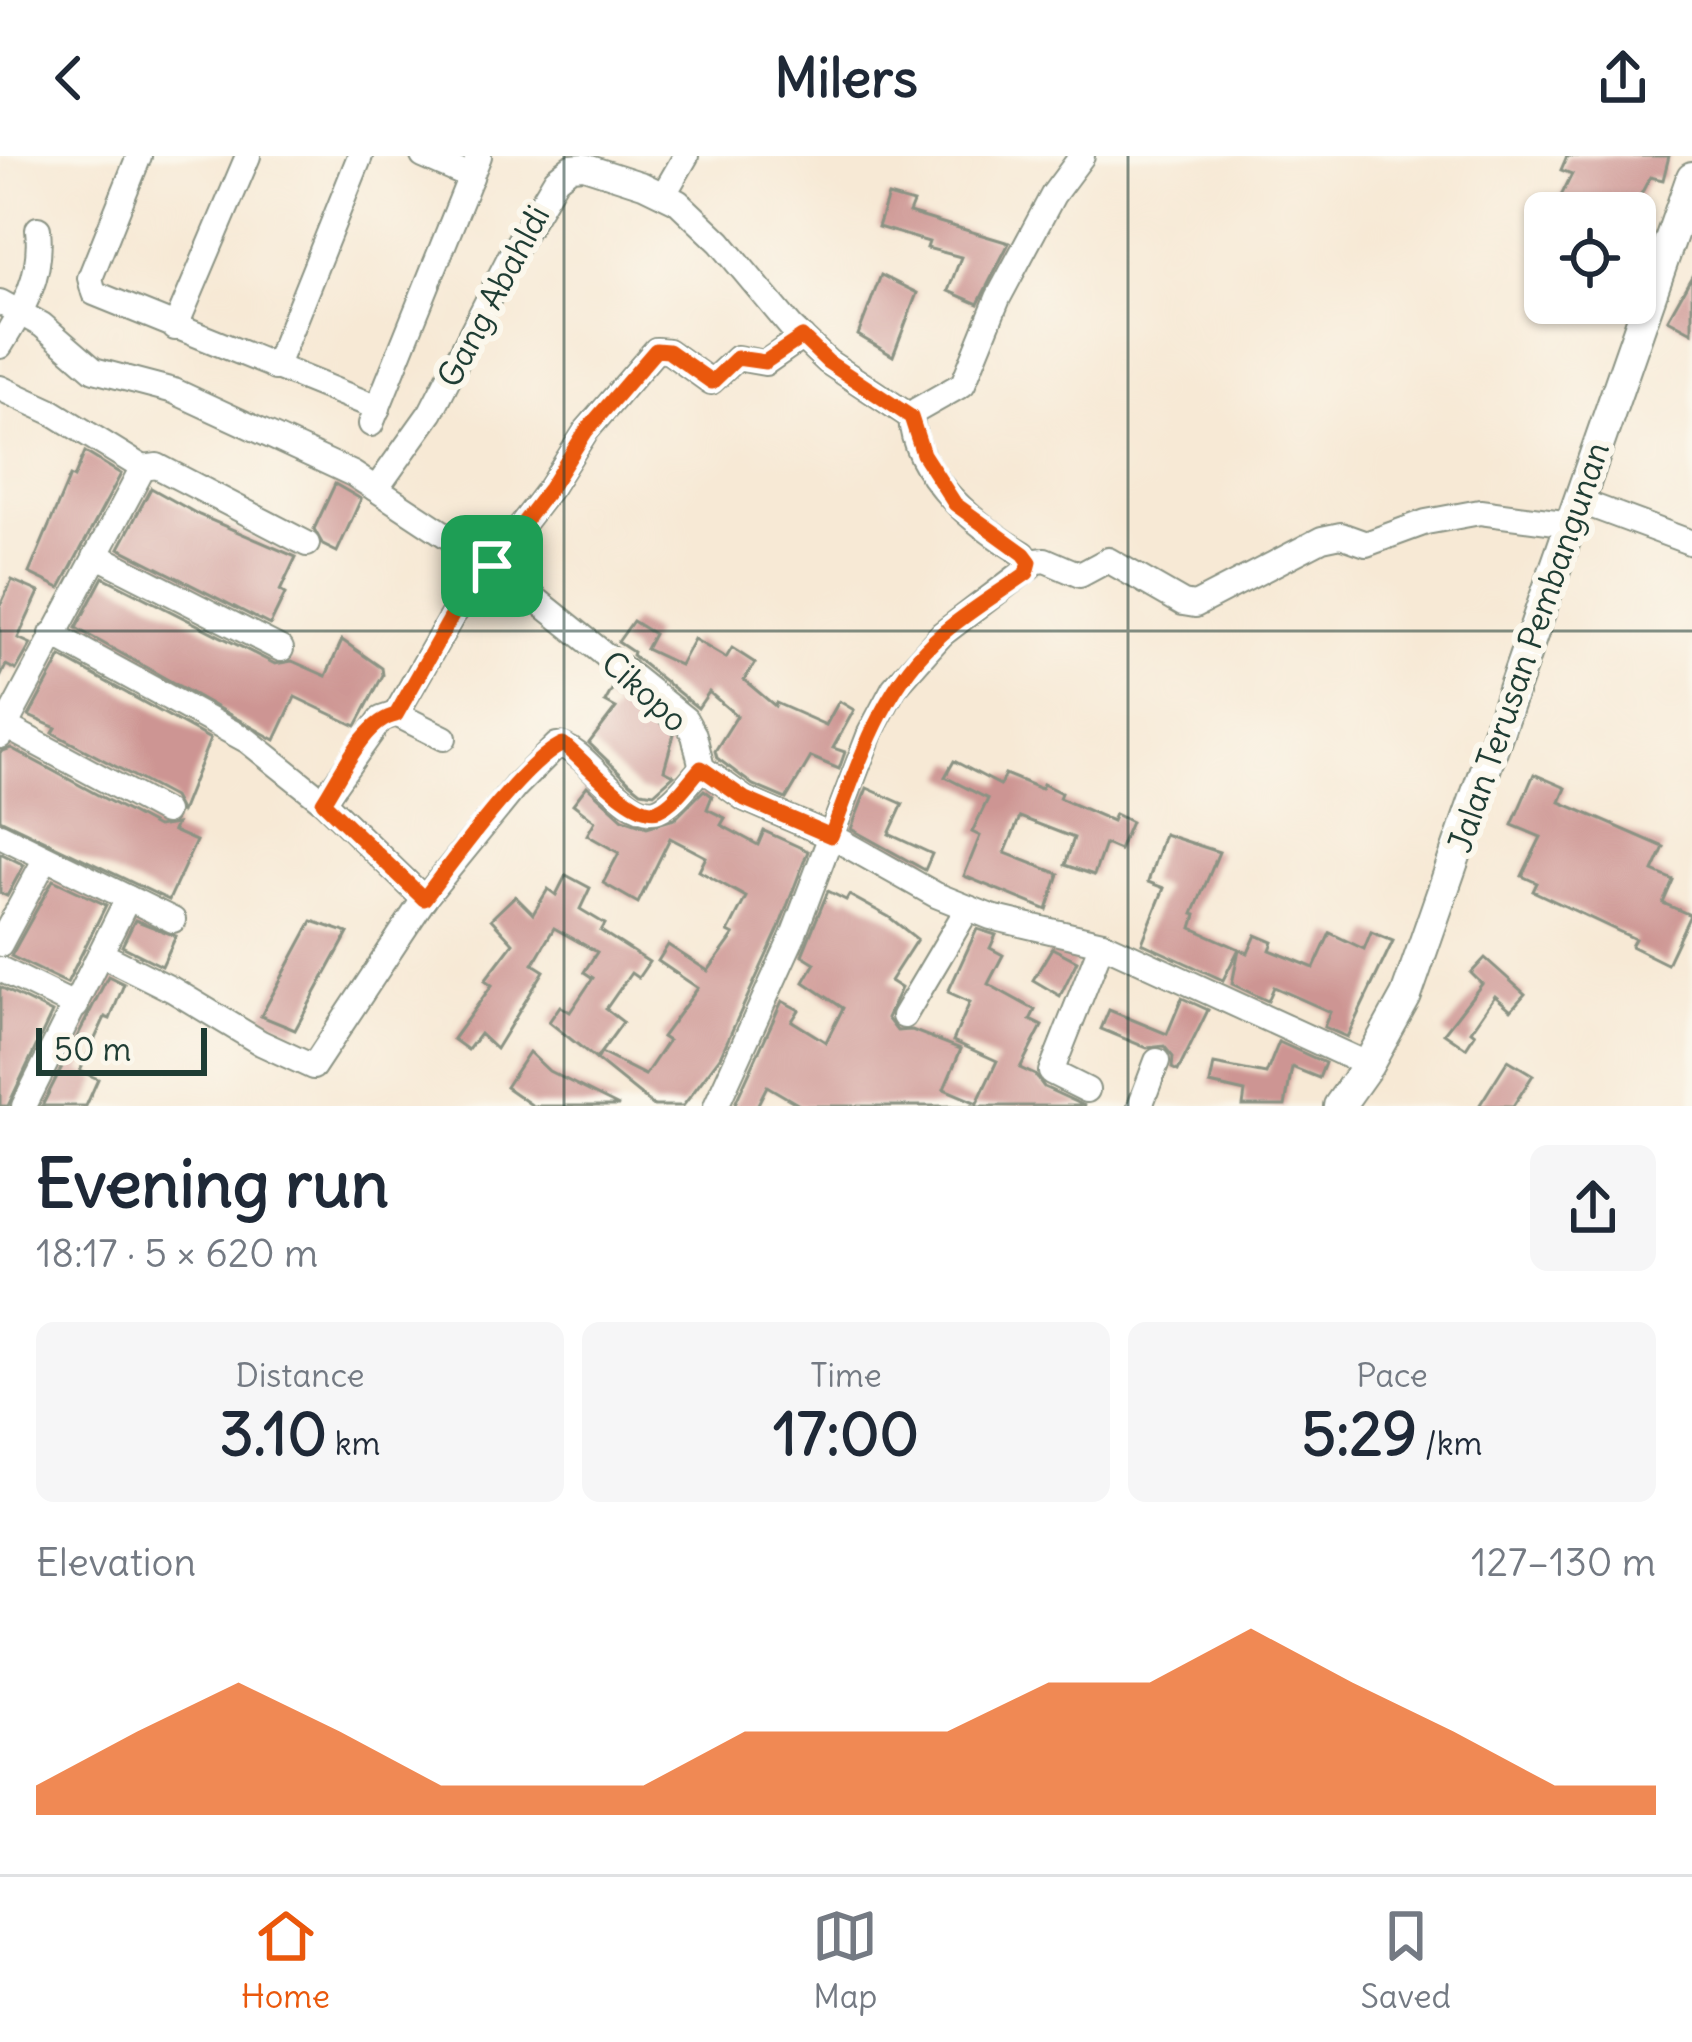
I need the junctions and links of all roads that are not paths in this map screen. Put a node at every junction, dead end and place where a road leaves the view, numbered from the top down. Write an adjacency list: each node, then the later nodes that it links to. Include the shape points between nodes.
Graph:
1 (140, 156): 13 (street, via 91,287)
2 (248, 156): 13 (street)
3 (360, 156): 16 (street)
4 (423, 156): 7 (street)
5 (686, 156): 9 (street)
6 (1082, 156): 18 (street, via 998,298 963,384)
7 (475, 167): 16 (street, via 374,416)
8 (1692, 177): 11 (street, Jalan Terusan Pembangunan)
9 (664, 194): 14 (street, Gang Abahldi, via 696,217); 20 (street, Gang Abahldi, via 584,166 556,179 430,412)
10 (38, 229): 12 (street, via 38,274)
11 (1683, 232): 21 (street, Jalan Terusan Pembangunan)
12 (11, 307): 15 (street); 20 (street, Cikopo, via 94,370 174,391)
13 (175, 328): 16 (street)
14 (802, 337): 18 (street, Gang Abahldi); 26 (street, via 765,362 737,358 712,382 656,350 586,431)
15 (0, 346)
16 (275, 368)
17 (0, 388): 19 (street)
18 (911, 417): 25 (street, via 955,504)
19 (143, 468): 23 (street, via 157,466); 24 (street)
20 (376, 490): 26 (street, Cikopo)
21 (1575, 512): 22 (street); 25 (street, via 1480,512 1366,544 1322,539 1195,605 1108,560 1080,575); 49 (street, Jalan Terusan Pembangunan, via 1406,996)
22 (1692, 543)
23 (307, 544)
24 (95, 555): 27 (street); 28 (street)
25 (1030, 562): 36 (street, via 1027,573 942,634 895,688)
26 (492, 566): 29 (street, via 432,646); 32 (street, Cikopo, via 685,719)
27 (52, 634): 30 (street); 33 (street, via 248,741)
28 (281, 649)
29 (396, 715): 31 (street); 33 (street, via 373,727)
30 (3, 731): 34 (street)
31 (444, 738)
32 (701, 768): 36 (street, Cikopo, via 745,799); 39 (street, via 669,802 645,811 557,746)
33 (323, 802): 39 (street)
34 (165, 812)
35 (0, 835): 37 (street)
36 (831, 836): 40 (street, Cikopo); 52 (street)
37 (46, 858): 38 (street); 42 (street)
38 (128, 898): 41 (street); 44 (street)
39 (424, 899): 44 (street, via 313,1066)
40 (968, 908): 43 (street, Cikopo); 47 (street)
41 (173, 920)
42 (0, 944)
43 (1102, 944): 49 (street, Cikopo); 50 (street, via 1051,1072)
44 (101, 954): 46 (street)
45 (0, 969): 46 (street)
46 (76, 1006): 51 (street)
47 (904, 1016)
48 (1157, 1061): 53 (street)
49 (1368, 1065): 54 (street, Jalan Terusan Pembangunan)
50 (1087, 1090)
51 (24, 1106)
52 (716, 1106)
53 (1140, 1106)
54 (1339, 1106)

